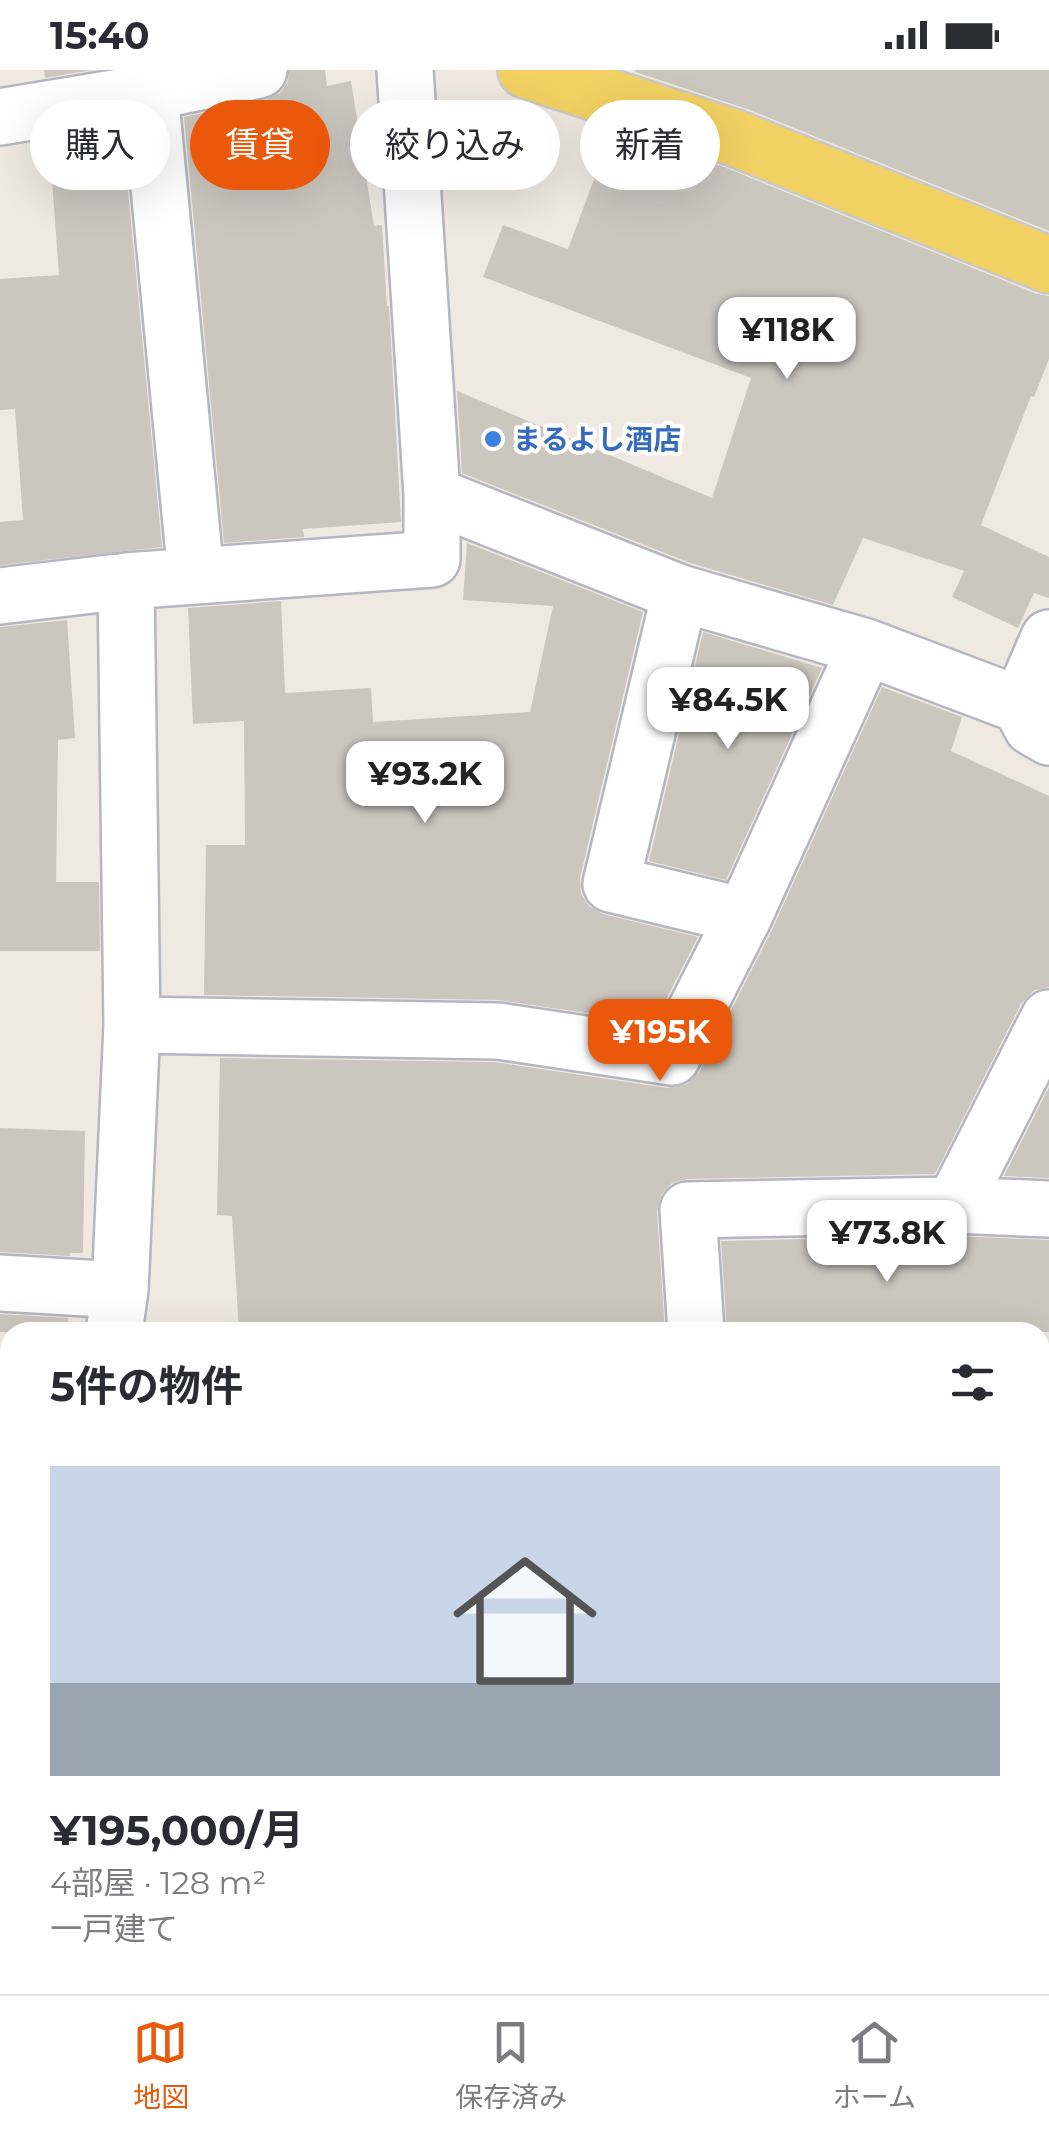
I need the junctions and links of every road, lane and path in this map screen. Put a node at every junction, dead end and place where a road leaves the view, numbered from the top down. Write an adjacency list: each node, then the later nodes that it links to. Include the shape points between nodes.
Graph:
1 (258, 70): 4 (street)
2 (405, 70): 7 (street)
3 (526, 70): 6 (main road, via 735,138)
4 (150, 92): 5 (street); 8 (street)
5 (0, 117)
6 (1049, 265)
7 (432, 495): 8 (street, via 432,559); 10 (street)
8 (196, 576): 9 (street)
9 (126, 581): 11 (street); 17 (street)
10 (680, 593): 13 (street); 15 (street, via 612,884)
11 (0, 596)
12 (1049, 638): 14 (street)
13 (866, 647): 14 (street); 15 (street)
14 (1035, 721)
15 (744, 916): 17 (street, via 672,1057 498,1030)
16 (1049, 1018): 18 (street)
17 (132, 1025): 21 (street)
18 (954, 1205): 19 (street); 22 (street, via 688,1210)
19 (1049, 1210)
20 (0, 1283): 21 (street)
21 (117, 1311)
22 (695, 1322)

